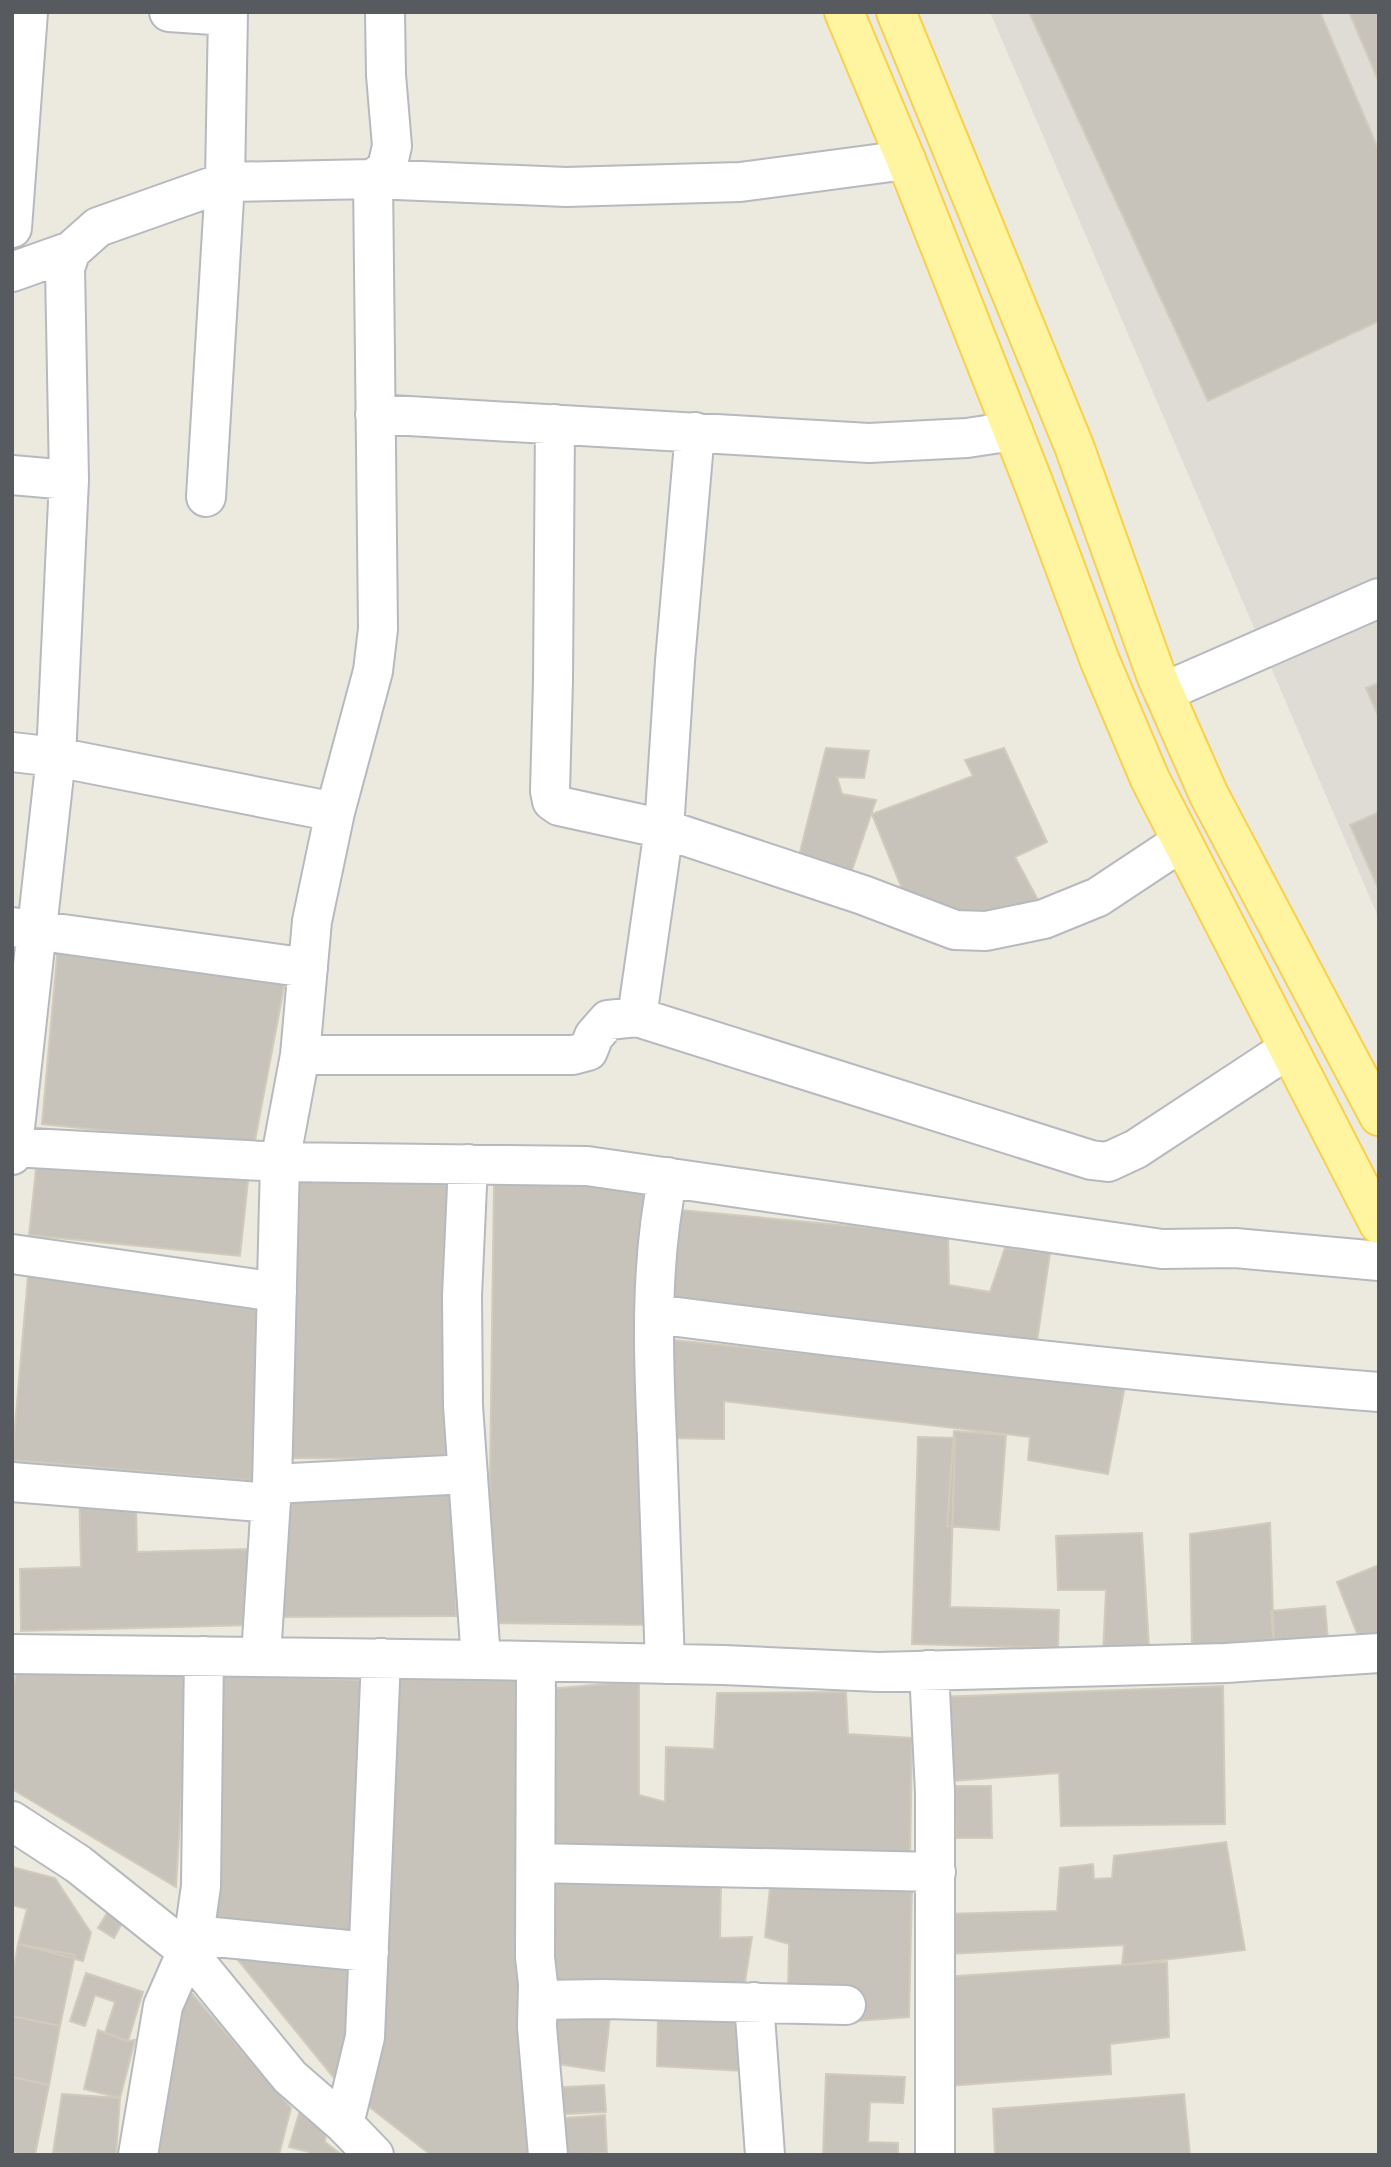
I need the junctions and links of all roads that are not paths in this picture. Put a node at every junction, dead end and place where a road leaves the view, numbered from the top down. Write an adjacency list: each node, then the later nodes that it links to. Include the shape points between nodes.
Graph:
1 (28, 12): 10 (street)
2 (169, 12): 6 (street)
3 (385, 12): 8 (street, via 392,146 387,167)
4 (844, 12): 7 (main road)
5 (896, 12): 21 (main road, via 1074,446)
6 (228, 14): 9 (street)
7 (906, 160): 8 (street, via 740,182 566,187); 15 (main road)
8 (373, 179): 9 (street); 13 (street)
9 (225, 182): 11 (street, via 97,227); 19 (street)
10 (12, 228)
11 (71, 251): 12 (street); 18 (street, via 65,268)
12 (12, 272)
13 (376, 414): 14 (street); 26 (street, via 377,639 373,671)
14 (555, 424): 16 (street); 27 (street, via 552,801)
15 (1013, 431): 16 (street, via 869,443); 25 (main road)
16 (695, 432): 27 (street)
17 (12, 475): 18 (street)
18 (69, 480): 23 (street)
19 (205, 497)
20 (1379, 598): 21 (street)
21 (1164, 692): 24 (main road)
22 (12, 752): 23 (street)
23 (56, 757): 26 (street); 29 (street)
24 (1193, 758): 25 (main road); 34 (main road)
25 (1150, 779): 28 (main road)
26 (335, 812): 30 (street)
27 (664, 829): 28 (street, via 863,895 942,927 975,931 1044,919 1098,897); 31 (street)
28 (1181, 842): 32 (main road)
29 (24, 929): 30 (street); 35 (street)
30 (308, 968): 33 (street)
31 (637, 1017): 32 (street, via 1108,1162 1136,1149); 33 (street, via 608,1020 587,1051 573,1055)
32 (1288, 1048): 39 (main road)
33 (300, 1055): 36 (street)
34 (1379, 1116)
35 (13, 1151): 36 (street)
36 (280, 1162): 37 (street); 42 (street)
37 (468, 1164): 38 (street, via 587,1166); 45 (street, via 462,1296)
38 (668, 1177): 41 (street, via 1162,1249 1235,1248); 43 (street)
39 (1379, 1224)
40 (12, 1254): 42 (street)
41 (1379, 1261)
42 (277, 1292): 47 (street)
43 (654, 1314): 44 (street, via 908,1346); 55 (street)
44 (1379, 1392)
45 (468, 1474): 47 (street); 53 (street)
46 (12, 1482): 47 (street)
47 (272, 1493): 51 (street)
48 (1379, 1653): 56 (street, via 1226,1663)
49 (12, 1654): 50 (street)
50 (204, 1656): 51 (street); 60 (street, via 201,1886)
51 (261, 1656): 52 (street)
52 (381, 1658): 53 (street); 61 (street)
53 (481, 1660): 54 (street)
54 (536, 1661): 55 (street); 58 (street)
55 (665, 1664): 56 (street)
56 (929, 1670): 59 (street)
57 (12, 1821): 60 (street)
58 (536, 1863): 59 (street); 62 (street)
59 (936, 1872): 70 (street)
60 (190, 1942): 61 (street); 65 (street, via 290,2077); 66 (street, via 163,2006)
61 (369, 1952): 65 (street, via 365,2037)
62 (539, 2000): 63 (street); 68 (street, via 537,2027)
63 (754, 2002): 64 (street); 69 (street)
64 (846, 2005)
65 (344, 2124): 67 (street)
66 (138, 2155)
67 (374, 2155)
68 (548, 2155)
69 (765, 2155)
70 (935, 2155)

